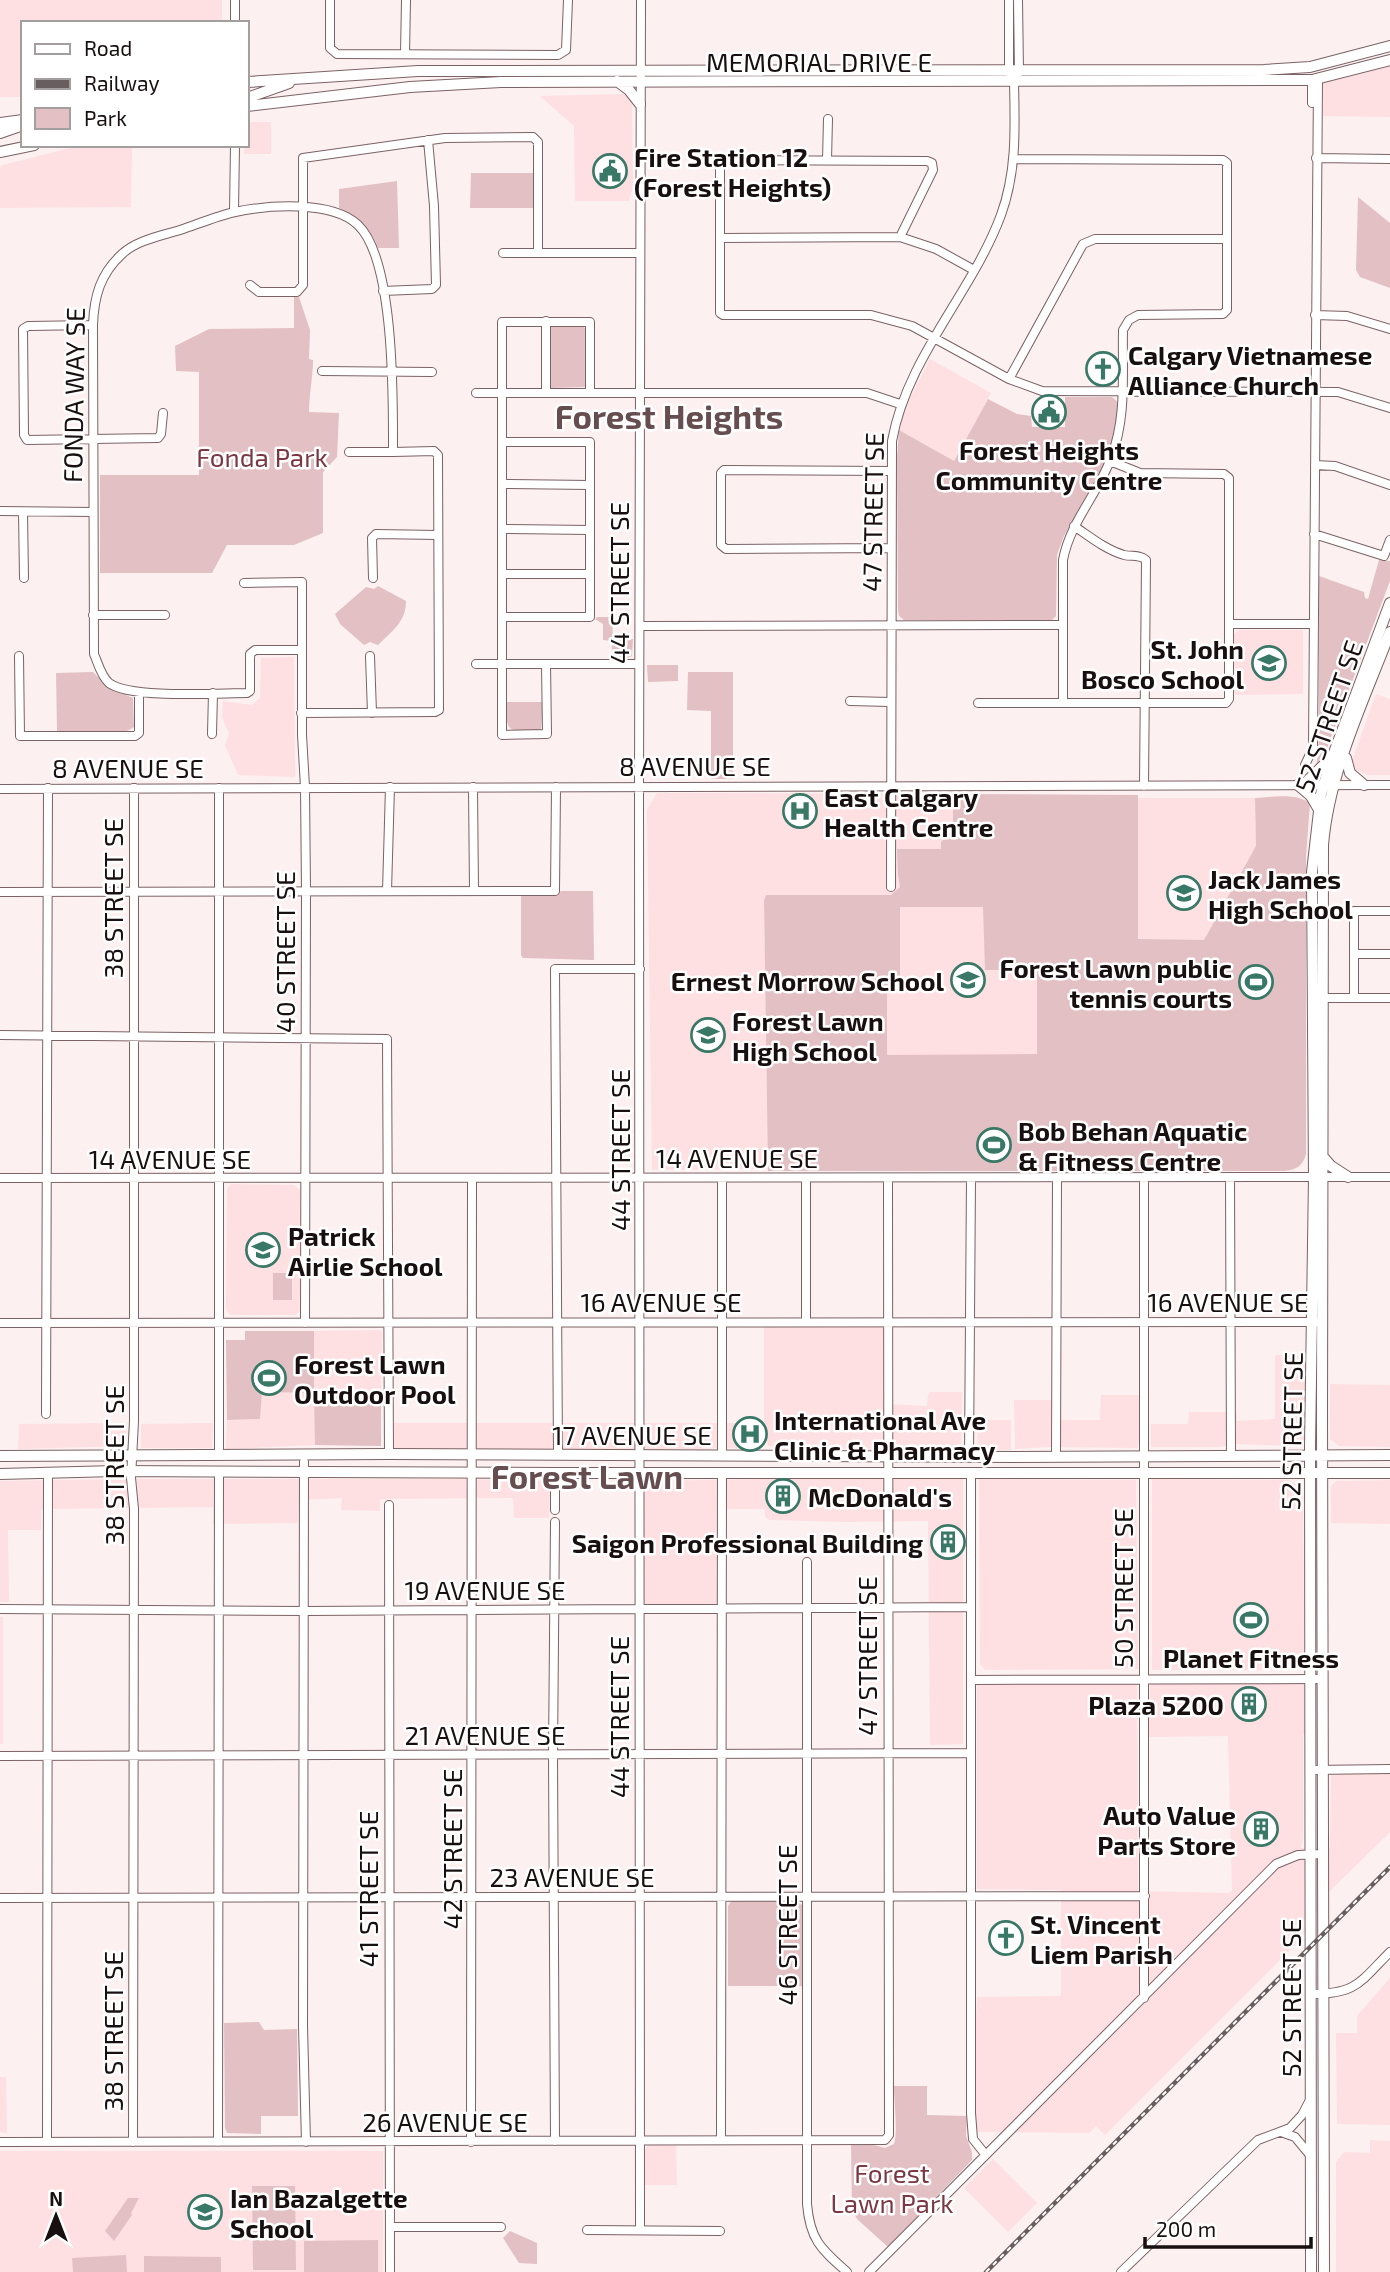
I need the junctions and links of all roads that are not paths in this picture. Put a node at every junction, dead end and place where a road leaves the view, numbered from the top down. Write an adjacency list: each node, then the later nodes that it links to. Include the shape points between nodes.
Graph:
1 (235, 0): 8 (street)
2 (330, 0): 10 (street, via 332,51)
3 (406, 0): 10 (street)
4 (568, 0): 10 (street, via 566,50 558,54)
5 (641, 0): 13 (street, 44 STREET SE)
6 (1009, 0): 12 (street)
7 (1018, 0): 12 (street)
8 (235, 21)
9 (1390, 46): 12 (main road, MEMORIAL DRIVE E, via 1310,67)
10 (405, 54)
11 (1390, 60): 15 (main road, MEMORIAL DRIVE E)
12 (1014, 71): 13 (main road, MEMORIAL DRIVE E); 18 (street)
13 (641, 76): 14 (main road, MEMORIAL DRIVE E, via 418,71); 16 (main road, MEMORIAL DRIVE E); 18 (main road, MEMORIAL DRIVE E); 20 (street, 44 STREET SE)
14 (310, 77): 17 (main road, MEMORIAL DRIVE E); 19 (main road)
15 (1315, 80): 18 (main road, MEMORIAL DRIVE E); 30 (street)
16 (617, 81): 20 (main road); 21 (main road, MEMORIAL DRIVE E, via 410,88)
17 (248, 82)
18 (1014, 82): 31 (street, 47 STREET SE)
19 (248, 99)
20 (640, 104): 41 (street, 44 STREET SE)
21 (248, 107)
22 (828, 119): 33 (street)
23 (0, 120): 24 (main road)
24 (21, 122): 25 (main road)
25 (0, 133)
26 (428, 141): 34 (street, via 303,158); 40 (street, via 533,137 538,142); 44 (street, via 436,285 432,289)
27 (25, 147): 29 (main road)
28 (235, 147): 35 (street)
29 (2, 152)
30 (1316, 158): 32 (street); 45 (street)
31 (1015, 159): 38 (street, via 1223,160 1227,163); 42 (street, 47 STREET SE, via 1000,217)
32 (1390, 159)
33 (827, 160): 36 (street, via 932,163 933,170); 37 (street, via 720,162)
34 (303, 207): 35 (street, FONDA WAY SE); 43 (street, via 303,285 297,292 259,292); 44 (street, FONDA WAY SE, via 333,211 358,225 375,253)
35 (234, 212): 47 (street, FONDA WAY SE, via 124,252 99,286)
36 (900, 237): 37 (street); 42 (street, via 936,249)
37 (720, 238): 49 (street, via 723,315 871,315 912,326)
38 (1226, 239): 53 (street, via 1094,239 1083,244); 60 (street, via 1227,310 1223,314 1138,315 1129,320 1123,330)
39 (503, 253): 40 (street)
40 (538, 253): 41 (street)
41 (640, 253): 59 (street, 44 STREET SE)
42 (974, 270): 49 (street, 47 STREET SE)
43 (250, 285)
44 (383, 291): 51 (street, FONDA WAY SE)
45 (1315, 316): 48 (street, via 1347,316); 54 (street)
46 (546, 321): 56 (street, via 502,322); 57 (street); 58 (street, via 590,322)
47 (93, 325): 64 (street, FONDA WAY SE); 64 (street, via 28,326 23,329 23,355 27,440)
48 (1390, 329)
49 (935, 338): 53 (street); 61 (street, 47 STREET SE)
50 (322, 371): 51 (street)
51 (393, 372): 52 (street); 67 (street, FONDA WAY SE)
52 (432, 372)
53 (1009, 379): 60 (street, via 1042,391)
54 (1315, 392): 60 (street); 62 (street, via 1338,392); 69 (street)
55 (476, 393): 56 (street)
56 (502, 393): 57 (street); 65 (street)
57 (546, 393): 58 (street)
58 (590, 393): 59 (street)
59 (640, 393): 61 (street, via 867,393); 96 (street, 44 STREET SE)
60 (1122, 393): 68 (street, via 1122,418)
61 (900, 404): 70 (street, 47 STREET SE)
62 (1390, 408)
63 (163, 412): 64 (street, via 158,438)
64 (93, 439): 76 (street, FONDA WAY SE)
65 (502, 442): 71 (street); 72 (street, via 590,442)
66 (349, 452): 67 (street)
67 (393, 452): 81 (street, via 438,455)
68 (1110, 461): 77 (street); 93 (street, via 1140,473 1224,474 1228,478)
69 (1315, 465): 73 (street, via 1335,466); 80 (street)
70 (891, 471): 83 (street, 47 STREET SE); 83 (street, via 721,473 722,545 726,549)
71 (502, 484): 72 (street); 78 (street)
72 (590, 485): 79 (street)
73 (1390, 485)
74 (0, 511): 75 (street)
75 (23, 512): 76 (street); 86 (street)
76 (93, 512): 90 (street, FONDA WAY SE)
77 (1074, 526): 95 (street, via 1063,560); 111 (street, via 1110,549 1146,560)
78 (502, 529): 79 (street); 84 (street)
79 (590, 530): 85 (street)
80 (1314, 534): 82 (street, via 1384,556); 94 (street)
81 (438, 535): 87 (street, via 376,534 372,538); 114 (street, via 439,710)
82 (1390, 540)
83 (891, 548): 97 (street, 47 STREET SE)
84 (502, 574): 85 (street); 92 (street)
85 (590, 574): 92 (street, via 590,617)
86 (24, 578)
87 (373, 578)
88 (244, 583): 99 (street, 40 STREET SE, via 302,582)
89 (1390, 603): 117 (main road, 52 STREET SE)
90 (93, 615): 91 (street); 106 (street, FONDA WAY SE, via 94,654 105,679 119,689)
91 (165, 615)
92 (502, 617): 103 (street)
93 (1229, 624): 94 (street); 111 (street, via 1226,703)
94 (1314, 624): 118 (street, via 1313,748)
95 (1062, 625): 97 (street); 110 (street)
96 (640, 626): 97 (street); 105 (street, 44 STREET SE)
97 (891, 626): 109 (street, 47 STREET SE)
98 (1390, 632): 116 (main road, 52 STREET SE)
99 (302, 650): 107 (street, FONDA WAY SE, via 255,650 250,654 250,691); 113 (street, 40 STREET SE)
100 (19, 656): 106 (street, via 20,736 135,736 139,733)
101 (370, 656): 114 (street)
102 (476, 664): 103 (street)
103 (501, 664): 104 (street); 104 (street, via 502,735 547,734)
104 (546, 664): 105 (street)
105 (639, 664): 123 (street, 44 STREET SE)
106 (139, 692): 107 (street, FONDA WAY SE)
107 (213, 693): 115 (street)
108 (850, 701): 109 (street)
109 (890, 702): 124 (street, 47 STREET SE)
110 (1063, 702): 111 (street); 112 (street)
111 (1145, 702): 125 (street)
112 (978, 703)
113 (302, 713): 114 (street); 126 (street, 40 STREET SE)
114 (372, 713)
115 (212, 734)
116 (1346, 750): 120 (main road, 52 STREET SE); 121 (main road, via 1350,773)
117 (1332, 758): 119 (main road); 120 (main road, 52 STREET SE)
118 (1305, 765)
119 (1300, 785): 120 (street, 8 AVENUE SE); 125 (street, 8 AVENUE SE); 134 (main road)
120 (1329, 785): 121 (street, 8 AVENUE SE); 134 (main road, 52 STREET SE); 147 (main road, 52 STREET SE)
121 (1364, 785): 122 (street, 8 AVENUE SE)
122 (1390, 785)
123 (639, 786): 124 (street, 8 AVENUE SE); 129 (street, 8 AVENUE SE); 146 (street, 44 STREET SE)
124 (890, 786): 125 (street, 8 AVENUE SE); 135 (street, 47 STREET SE)
125 (1144, 786)
126 (305, 787): 127 (street, 8 AVENUE SE); 132 (street, 8 AVENUE SE); 137 (street, 40 STREET SE)
127 (390, 787): 128 (street, 8 AVENUE SE); 138 (street)
128 (473, 787): 129 (street, 8 AVENUE SE); 139 (street)
129 (556, 787): 139 (street, via 555,891)
130 (48, 788): 131 (street, 8 AVENUE SE); 133 (street, 8 AVENUE SE); 141 (street)
131 (134, 788): 132 (street, 8 AVENUE SE); 142 (street, 38 STREET SE)
132 (219, 788): 136 (street)
133 (0, 789)
134 (1318, 807): 147 (main road, 52 STREET SE, via 1312,872)
135 (891, 887)
136 (220, 891): 137 (street); 142 (street); 153 (street)
137 (306, 891): 138 (street); 154 (street, 40 STREET SE)
138 (387, 891): 139 (street)
139 (474, 891)
140 (0, 892): 141 (street)
141 (48, 892): 142 (street); 151 (street)
142 (132, 892): 152 (street, 38 STREET SE)
143 (1390, 912): 144 (street, via 1354,911)
144 (1354, 954): 145 (street); 148 (street)
145 (1390, 954)
146 (640, 969): 163 (street, via 555,969); 164 (street, 44 STREET SE)
147 (1317, 998): 148 (street); 155 (main road, 52 STREET SE); 159 (main road, 52 STREET SE)
148 (1354, 998): 149 (street)
149 (1390, 998)
150 (0, 1035): 151 (street)
151 (48, 1035): 152 (street); 169 (street)
152 (134, 1037): 153 (street); 170 (street, 38 STREET SE)
153 (220, 1037): 154 (street); 171 (street)
154 (305, 1038): 172 (street, 40 STREET SE); 173 (street, via 387,1039)
155 (1323, 1157): 159 (main road, 52 STREET SE); 160 (main road)
156 (1057, 1177): 157 (street, 14 AVENUE SE); 168 (street, 14 AVENUE SE); 184 (street)
157 (1144, 1177): 158 (street, 14 AVENUE SE); 185 (street, 50 STREET SE)
158 (1230, 1177): 159 (street, 14 AVENUE SE); 186 (street)
159 (1318, 1177): 160 (street, 14 AVENUE SE); 187 (main road, 52 STREET SE)
160 (1348, 1177): 161 (street, 14 AVENUE SE)
161 (1390, 1177)
162 (0, 1178): 169 (street, 14 AVENUE SE)
163 (555, 1178): 164 (street, 14 AVENUE SE); 174 (street, 14 AVENUE SE); 178 (street)
164 (640, 1178): 165 (street, 14 AVENUE SE); 179 (street, 44 STREET SE)
165 (722, 1178): 166 (street, 14 AVENUE SE); 180 (street)
166 (806, 1178): 167 (street, 14 AVENUE SE); 181 (street)
167 (888, 1178): 168 (street, 14 AVENUE SE); 182 (street, 47 STREET SE)
168 (971, 1178): 183 (street)
169 (46, 1179): 170 (street, 14 AVENUE SE); 189 (street)
170 (134, 1179): 171 (street, 14 AVENUE SE); 190 (street, 38 STREET SE)
171 (219, 1179): 172 (street, 14 AVENUE SE); 191 (street)
172 (306, 1179): 173 (street, 14 AVENUE SE); 175 (street, 40 STREET SE)
173 (388, 1179): 174 (street, 14 AVENUE SE); 176 (street)
174 (472, 1179): 177 (street, 42 STREET SE)
175 (305, 1322): 176 (street, 16 AVENUE SE); 191 (street, 16 AVENUE SE)
176 (388, 1322): 177 (street, 16 AVENUE SE); 195 (street)
177 (472, 1322): 178 (street, 16 AVENUE SE); 197 (street, 42 STREET SE)
178 (555, 1322): 179 (street, 16 AVENUE SE); 198 (street)
179 (639, 1322): 180 (street, 16 AVENUE SE); 204 (street, 44 STREET SE)
180 (722, 1322): 181 (street, 16 AVENUE SE); 205 (street)
181 (806, 1322): 182 (street, 16 AVENUE SE)
182 (888, 1322): 183 (street, 16 AVENUE SE); 206 (street, 47 STREET SE)
183 (971, 1322): 184 (street, 16 AVENUE SE); 207 (street)
184 (1057, 1322): 185 (street, 16 AVENUE SE); 208 (street)
185 (1144, 1322): 186 (street, 16 AVENUE SE); 199 (street, 50 STREET SE)
186 (1230, 1322): 187 (street, 16 AVENUE SE); 200 (street)
187 (1318, 1322): 201 (main road, 52 STREET SE); 202 (main road, 52 STREET SE)
188 (0, 1323): 189 (street, 16 AVENUE SE)
189 (46, 1323): 190 (street, 16 AVENUE SE); 192 (street)
190 (133, 1323): 191 (street, 16 AVENUE SE); 193 (street, 38 STREET SE)
191 (219, 1323): 194 (street)
192 (46, 1414)
193 (133, 1454): 194 (main road, 17 AVENUE SE); 196 (main road, 17 AVENUE SE); 210 (street, 38 STREET SE)
194 (219, 1454): 195 (main road, 17 AVENUE SE)
195 (389, 1454): 197 (main road, 17 AVENUE SE)
196 (0, 1455)
197 (470, 1455): 198 (main road, 17 AVENUE SE); 212 (street, 42 STREET SE)
198 (558, 1455): 204 (main road, 17 AVENUE SE)
199 (1143, 1455): 200 (main road, 17 AVENUE SE); 208 (main road, 17 AVENUE SE); 213 (street, 50 STREET SE)
200 (1231, 1455): 201 (main road, 17 AVENUE SE)
201 (1310, 1455): 202 (main road, 17 AVENUE SE); 214 (main road, 52 STREET SE)
202 (1322, 1455): 203 (main road, 17 AVENUE SE); 217 (main road, 52 STREET SE)
203 (1390, 1455)
204 (639, 1456): 205 (main road, 17 AVENUE SE); 221 (street, 44 STREET SE)
205 (722, 1456): 206 (main road, 17 AVENUE SE)
206 (887, 1457): 207 (main road, 17 AVENUE SE); 223 (street, 47 STREET SE)
207 (969, 1457): 208 (main road, 17 AVENUE SE)
208 (1056, 1457)
209 (304, 1467): 211 (main road, 17 AVENUE SE); 212 (main road, 17 AVENUE SE); 240 (street)
210 (132, 1471): 211 (main road, 17 AVENUE SE); 219 (main road, 17 AVENUE SE); 235 (street, 38 STREET SE)
211 (219, 1471): 236 (street)
212 (472, 1472): 220 (main road, 17 AVENUE SE); 238 (street, 42 STREET SE)
213 (1143, 1472): 214 (main road, 17 AVENUE SE); 216 (main road, 17 AVENUE SE); 243 (street, 50 STREET SE)
214 (1310, 1472): 217 (main road, 17 AVENUE SE); 241 (main road, 52 STREET SE)
215 (1390, 1472): 217 (main road, 17 AVENUE SE)
216 (971, 1473): 223 (main road, 17 AVENUE SE); 228 (street)
217 (1322, 1473): 241 (main road, 52 STREET SE)
218 (0, 1474): 219 (main road, 17 AVENUE SE)
219 (48, 1474): 232 (street)
220 (555, 1474): 221 (main road, 17 AVENUE SE); 225 (street)
221 (639, 1474): 222 (main road, 17 AVENUE SE); 233 (street, 44 STREET SE)
222 (722, 1474): 223 (main road, 17 AVENUE SE); 234 (street)
223 (887, 1474): 230 (street, 47 STREET SE)
224 (389, 1506): 237 (street, 41 STREET SE)
225 (555, 1510)
226 (555, 1522): 239 (street)
227 (807, 1562): 229 (street, 46 STREET SE)
228 (971, 1607): 230 (street, 19 AVENUE SE); 242 (street)
229 (806, 1608): 230 (street, 19 AVENUE SE); 234 (street, 19 AVENUE SE); 245 (street, 46 STREET SE)
230 (887, 1608): 246 (street, 47 STREET SE)
231 (0, 1609): 232 (street, 19 AVENUE SE)
232 (48, 1609): 235 (street, 19 AVENUE SE); 254 (street)
233 (639, 1609): 234 (street, 19 AVENUE SE); 239 (street, 19 AVENUE SE); 252 (street, 44 STREET SE)
234 (721, 1609): 244 (street)
235 (134, 1610): 236 (street, 19 AVENUE SE); 255 (street, 38 STREET SE)
236 (220, 1610): 240 (street, 19 AVENUE SE); 256 (street)
237 (389, 1610): 238 (street, 19 AVENUE SE); 240 (street, 19 AVENUE SE); 249 (street, 41 STREET SE)
238 (471, 1610): 239 (street, 19 AVENUE SE); 250 (street, 42 STREET SE)
239 (555, 1610): 251 (street)
240 (306, 1611): 248 (street)
241 (1317, 1679): 243 (street); 257 (main road, 52 STREET SE); 259 (main road, 52 STREET SE)
242 (971, 1680): 243 (street); 247 (street)
243 (1143, 1680): 264 (street, 50 STREET SE)
244 (721, 1754): 245 (street, 21 AVENUE SE); 252 (street, 21 AVENUE SE); 271 (street)
245 (808, 1754): 246 (street, 21 AVENUE SE); 262 (street, 46 STREET SE)
246 (887, 1754): 247 (street, 21 AVENUE SE); 272 (street, 47 STREET SE)
247 (971, 1754): 263 (street)
248 (304, 1755): 249 (street, 21 AVENUE SE); 256 (street, 21 AVENUE SE); 267 (street)
249 (388, 1755): 250 (street, 21 AVENUE SE); 268 (street, 41 STREET SE)
250 (472, 1755): 251 (street, 21 AVENUE SE); 269 (street, 42 STREET SE)
251 (553, 1755): 252 (street, 21 AVENUE SE); 275 (street)
252 (639, 1755): 270 (street, 44 STREET SE)
253 (0, 1756): 254 (street, 21 AVENUE SE)
254 (48, 1756): 255 (street, 21 AVENUE SE); 274 (street)
255 (134, 1756): 256 (street, 21 AVENUE SE); 265 (street, 38 STREET SE)
256 (218, 1756): 266 (street)
257 (1324, 1769): 258 (street); 259 (street); 261 (main road, 52 STREET SE)
258 (1390, 1769)
259 (1311, 1770): 260 (main road, 52 STREET SE)
260 (1311, 1854): 261 (street); 277 (main road, 52 STREET SE); 279 (street, via 1276,1864)
261 (1324, 1854): 278 (main road, 52 STREET SE)
262 (806, 1896): 271 (street, 23 AVENUE SE); 272 (street, 23 AVENUE SE); 285 (street, 46 STREET SE)
263 (971, 1896): 264 (street, 23 AVENUE SE); 272 (street, 23 AVENUE SE); 294 (street, via 971,2128)
264 (1144, 1896): 279 (street, 50 STREET SE)
265 (133, 1897): 266 (street, 23 AVENUE SE); 274 (street, 23 AVENUE SE); 289 (street, 38 STREET SE)
266 (218, 1897): 267 (street, 23 AVENUE SE); 290 (street)
267 (304, 1897): 268 (street, 23 AVENUE SE); 291 (street)
268 (388, 1897): 269 (street, 23 AVENUE SE); 292 (street, 41 STREET SE)
269 (471, 1897): 275 (street, 23 AVENUE SE); 293 (street, 42 STREET SE)
270 (639, 1897): 271 (street, 23 AVENUE SE); 275 (street, 23 AVENUE SE); 283 (street, 44 STREET SE)
271 (721, 1897): 284 (street)
272 (889, 1897): 282 (street, 47 STREET SE)
273 (0, 1898): 274 (street, 23 AVENUE SE)
274 (47, 1898): 288 (street)
275 (554, 1898): 287 (street)
276 (1390, 1952): 278 (street, via 1354,1987)
277 (1311, 1994): 278 (street); 280 (main road, 52 STREET SE)
278 (1324, 1994): 306 (main road, 52 STREET SE)
279 (1144, 1998): 294 (street)
280 (1311, 2098): 281 (street, via 1302,2115); 295 (main road, 52 STREET SE)
281 (1281, 2132): 295 (street, via 1295,2137); 304 (street, via 1258,2140)
282 (888, 2135): 285 (street, 26 AVENUE SE, via 885,2140)
283 (639, 2140): 284 (street, 26 AVENUE SE); 287 (street, 26 AVENUE SE); 299 (street, 44 STREET SE)
284 (721, 2140): 285 (street, 26 AVENUE SE)
285 (806, 2140): 302 (street, 46 STREET SE, via 809,2227 816,2241)
286 (0, 2141): 288 (street, 26 AVENUE SE)
287 (555, 2141): 293 (street, 26 AVENUE SE)
288 (47, 2142): 289 (street, 26 AVENUE SE)
289 (133, 2142): 290 (street, 26 AVENUE SE)
290 (218, 2142): 291 (street, 26 AVENUE SE)
291 (306, 2142): 292 (street, 26 AVENUE SE)
292 (390, 2142): 293 (street, 26 AVENUE SE); 296 (street, 41 STREET SE)
293 (471, 2142)
294 (985, 2154): 303 (street)
295 (1311, 2156): 305 (main road, 52 STREET SE)
296 (390, 2227): 297 (street); 301 (street, 41 STREET SE)
297 (501, 2227)
298 (587, 2230): 299 (street)
299 (640, 2230): 300 (street)
300 (720, 2231)
301 (390, 2272)
302 (848, 2272)
303 (869, 2272)
304 (1121, 2272)
305 (1311, 2272)
306 (1324, 2272)

